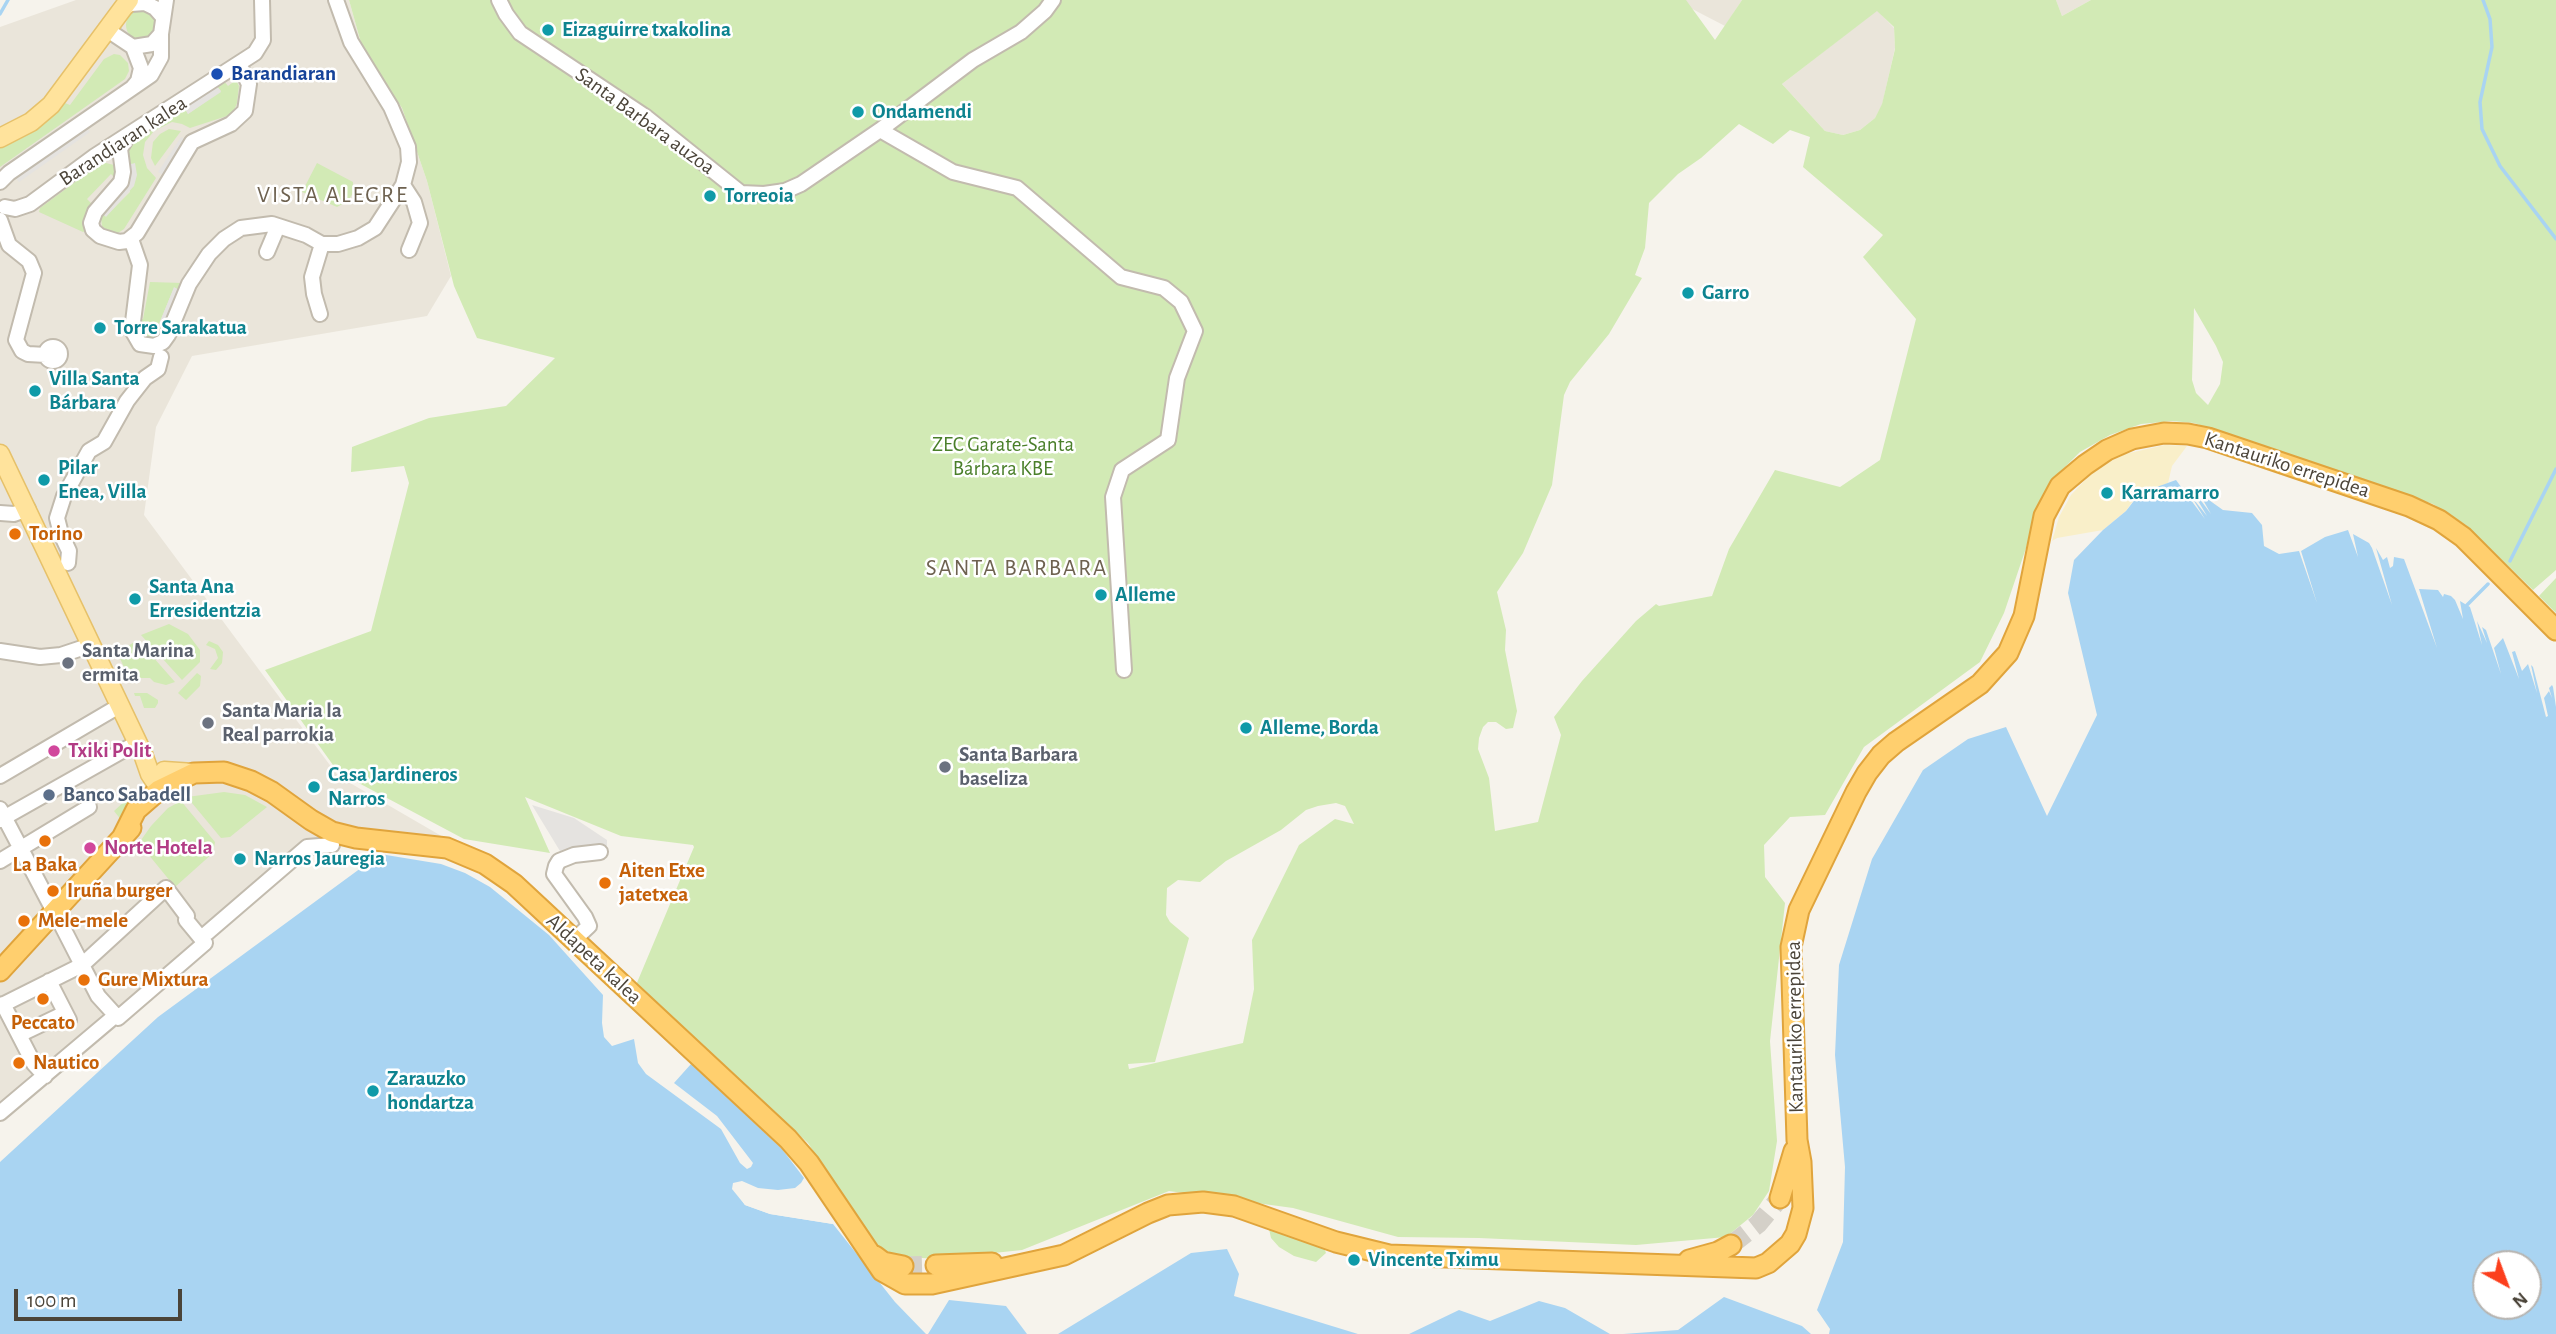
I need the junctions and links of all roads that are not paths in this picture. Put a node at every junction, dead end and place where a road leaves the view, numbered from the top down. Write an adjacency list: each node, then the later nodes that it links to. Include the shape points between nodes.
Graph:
1 (166, 0): 7 (street)
2 (262, 0): 11 (street, Barandiaran kalea, via 262,44)
3 (336, 0): 19 (street, via 351,42 391,107 408,147)
4 (499, 0): 13 (street, Santa Barbara auzoa, via 520,33 646,117 741,192 764,194 801,184)
5 (1053, 0): 13 (street, Santa Barbara auzoa, via 1021,32 973,60)
6 (125, 5): 7 (street, via 145,3); 8 (main road)
7 (163, 17): 9 (street)
8 (106, 29): 10 (street); 14 (main road, via 51,105)
9 (160, 34): 10 (street, via 152,44); 12 (street, via 159,63)
10 (133, 47): 12 (street, via 141,68)
11 (239, 64): 15 (street, Barandiaran kalea); 23 (street, via 249,85 245,111 231,124 192,142)
12 (132, 88): 18 (street)
13 (880, 131): 38 (street, via 953,172 1017,188 1121,277 1164,288 1181,302 1195,331 1177,378 1168,440 1122,470 1113,497)
14 (0, 138)
15 (126, 139): 16 (street, Barandiaran kalea); 17 (street, via 120,149)
16 (95, 156): 17 (street, via 111,156); 21 (street, Barandiaran kalea, via 30,204)
17 (121, 162): 23 (street, via 121,182 91,223 103,238)
18 (0, 183)
19 (403, 186): 24 (street, via 375,228 358,238); 25 (street, via 420,223)
20 (0, 191): 21 (street, via 5,198)
21 (2, 214): 28 (street, via 9,245 29,261 34,273 16,340 22,351)
22 (278, 226): 23 (street, via 251,225 224,239 189,284 166,338 154,346 140,344 132,330 140,265); 24 (street); 26 (street)
23 (131, 239)
24 (322, 244): 27 (street, via 312,277)
25 (409, 250)
26 (267, 252)
27 (320, 314)
28 (46, 355)
29 (161, 357): 34 (street, via 158,369 127,401 104,442 89,451 64,495 57,518 69,551)
30 (0, 454): 32 (main road)
31 (46, 508): 34 (street)
32 (27, 509): 33 (street); 34 (main road)
33 (0, 513)
34 (62, 566): 36 (main road)
35 (2556, 630): 62 (highway, Kantauriko errepidea, via 2463,537 2414,508 2188,434 2141,436 2098,455 2060,486 2051,501 2040,528 2024,616 2008,653 1980,684 1881,755 1856,792 1799,910 1791,947)
36 (91, 645): 37 (street, via 40,657); 40 (main road)
37 (0, 650)
38 (1124, 670)
39 (114, 709): 41 (street)
40 (158, 775): 42 (highway, via 202,785); 42 (highway, Aldapeta kalea, via 224,772); 44 (street); 45 (main road); 45 (highway, via 159,803)
41 (0, 776)
42 (251, 781): 53 (highway, Aldapeta kalea, via 332,832 447,848 474,858 505,877)
43 (89, 807): 47 (street)
44 (1, 816): 47 (street)
45 (129, 826): 55 (highway)
46 (332, 845): 52 (street, via 307,847)
47 (20, 850): 49 (street); 50 (street)
48 (600, 852): 53 (street, via 574,855 556,866 555,874 589,926)
49 (0, 861)
50 (51, 906)
51 (60, 922): 54 (street)
52 (207, 933)
53 (574, 940): 65 (highway, Aldapeta kalea, via 788,1139)
54 (82, 965): 56 (street); 58 (street, via 98,996); 58 (street, via 166,888 187,916 205,943 118,1018)
55 (0, 971)
56 (49, 981): 57 (street); 59 (street, via 67,1017)
57 (2, 1005): 59 (street)
58 (116, 1015): 60 (street)
59 (19, 1035): 60 (street)
60 (45, 1076): 61 (street)
61 (0, 1114)
62 (1797, 1139): 63 (highway); 69 (highway, via 1802,1208 1796,1234 1782,1252 1756,1268)
63 (1780, 1198)
64 (1731, 1245): 69 (highway)
65 (865, 1249): 66 (highway, Aldapeta kalea, via 883,1271 913,1285); 68 (highway, via 883,1262)
66 (1039, 1261): 67 (highway); 69 (highway, via 1065,1255 1168,1205 1203,1202 1234,1206 1336,1242 1389,1255)
67 (936, 1265)
68 (902, 1266)
69 (1664, 1266)

